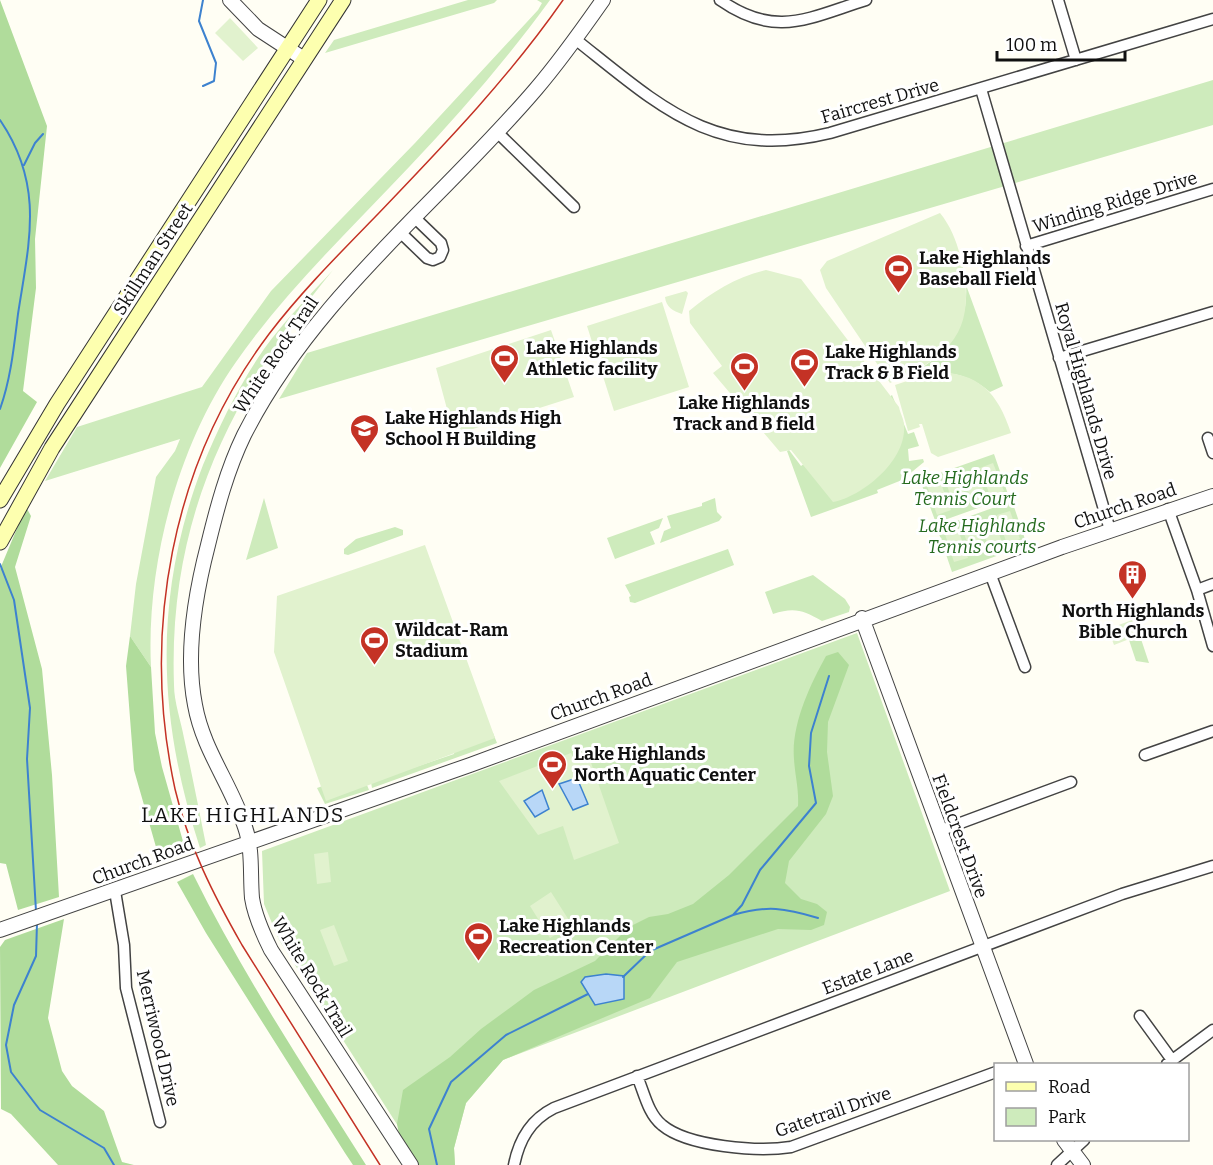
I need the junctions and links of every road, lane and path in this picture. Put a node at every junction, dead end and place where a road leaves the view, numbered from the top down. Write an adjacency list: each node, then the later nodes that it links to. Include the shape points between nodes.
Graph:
1 (230, 0): 10 (street, via 258,28)
2 (319, 0): 10 (main road, Skillman Street)
3 (343, 0): 11 (main road, Skillman Street)
4 (603, 0): 9 (street, White Rock Trail)
5 (720, 0): 6 (street, via 749,17 782,24)
6 (866, 0)
7 (1058, 0): 12 (street)
8 (1213, 19): 12 (street, Faircrest Drive)
9 (576, 39): 13 (street, Faircrest Drive, via 663,108 703,129 748,140 807,139); 14 (street, White Rock Trail)
10 (288, 49): 11 (street); 21 (main road, Skillman Street)
11 (304, 59): 23 (main road, Skillman Street)
12 (1076, 60): 13 (street, Faircrest Drive)
13 (981, 89): 19 (street, Royal Highlands Drive)
14 (496, 132): 16 (street); 17 (street, White Rock Trail)
15 (1213, 189): 19 (street, Winding Ridge Drive)
16 (574, 207)
17 (414, 217): 18 (street, White Rock Trail); 18 (street, via 441,243 440,257 427,258)
18 (399, 232): 41 (street, White Rock Trail, via 330,305 261,403 230,469 201,571 194,622 194,702 206,745 237,802)
19 (1026, 246): 22 (street, Royal Highlands Drive)
20 (1213, 312): 22 (street)
21 (90, 354): 23 (main road); 27 (main road, Skillman Street)
22 (1059, 358): 29 (street, Royal Highlands Drive)
23 (107, 366): 30 (main road, Skillman Street, via 52,448)
24 (1208, 438): 25 (street)
25 (1213, 453)
26 (1213, 496): 28 (street, Church Road)
27 (0, 500)
28 (1168, 509): 29 (street, Church Road); 33 (street)
29 (1110, 530): 31 (street, Church Road)
30 (0, 542)
31 (990, 573): 34 (street, Church Road); 36 (street)
32 (1213, 585): 33 (street)
33 (1197, 590): 35 (street)
34 (862, 618): 40 (street, Fieldcrest Drive); 41 (street, Church Road, via 470,765)
35 (1213, 646)
36 (1025, 667)
37 (1213, 731): 38 (street)
38 (1145, 755)
39 (1071, 782): 40 (street)
40 (939, 831): 45 (street, Fieldcrest Drive)
41 (250, 842): 43 (street, Church Road); 54 (street, White Rock Trail, via 253,902 262,932)
42 (1213, 866): 45 (street, Estate Lane, via 1132,890)
43 (115, 891): 44 (street, Church Road); 52 (street, Merriwood Drive, via 126,988)
44 (0, 930)
45 (982, 946): 49 (street, Fieldcrest Drive); 51 (street, Estate Lane)
46 (1140, 1016): 48 (street)
47 (1213, 1030): 48 (street)
48 (1170, 1062)
49 (1022, 1063)
50 (994, 1073): 51 (street, Gatetrail Drive, via 792,1147 767,1151 704,1141 662,1125 652,1113)
51 (638, 1076): 55 (street, Estate Lane, via 554,1108 538,1118 518,1146)
52 (160, 1122)
53 (1068, 1145): 56 (street); 57 (street)
54 (411, 1165)
55 (514, 1165)
56 (1057, 1165)
57 (1083, 1165)

